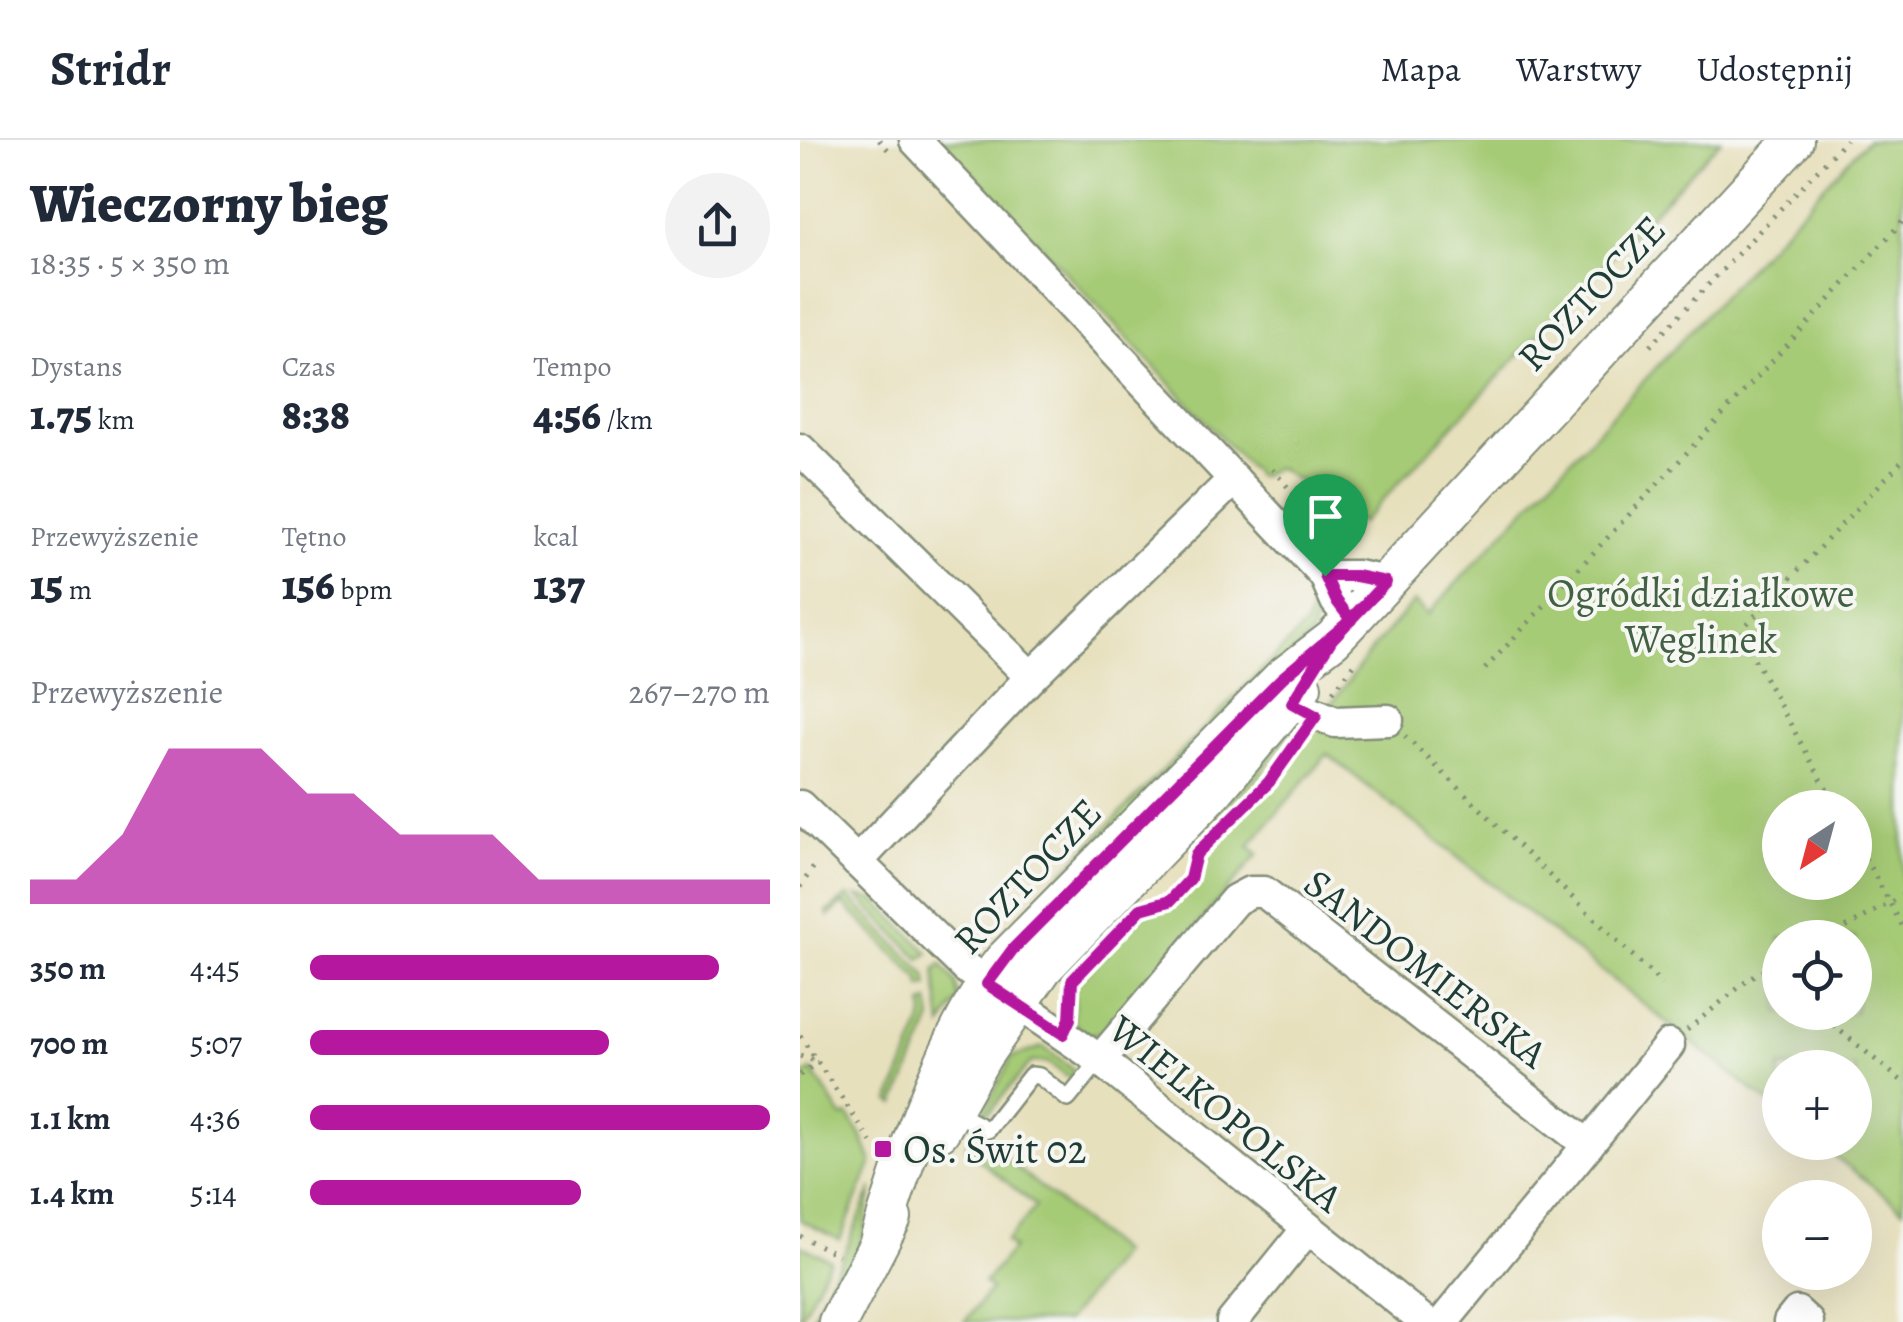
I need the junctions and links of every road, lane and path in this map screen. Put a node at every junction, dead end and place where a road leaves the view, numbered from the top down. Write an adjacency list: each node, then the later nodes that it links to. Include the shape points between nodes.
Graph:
1 (915, 140): 9 (street)
2 (1794, 140): 11 (street, ROZTOCZE)
3 (1846, 140): 5 (path)
4 (1903, 221): 13 (path)
5 (1650, 346)
6 (800, 449): 14 (street)
7 (1903, 460): 18 (path, via 1746,626 1742,638)
8 (1272, 469): 10 (path)
9 (1234, 480): 10 (street); 14 (street)
10 (1336, 565): 11 (street); 12 (street, via 1336,600)
11 (1386, 582): 12 (street, ROZTOCZE)
12 (1350, 636): 15 (street, ROZTOCZE); 15 (path); 34 (street, ROZTOCZE, via 1282,678 1013,949)
13 (1485, 669)
14 (1031, 677): 23 (street)
15 (1304, 709): 16 (street, via 1336,722); 34 (street, ROZTOCZE, via 1054,956)
16 (1388, 720): 33 (path)
17 (1288, 756): 20 (path)
18 (1827, 790)
19 (800, 806): 23 (street, WIELKOPOLSKA)
20 (1244, 806)
21 (1196, 854): 28 (path, via 1190,879 1170,901)
22 (817, 862): 25 (path)
23 (857, 862): 34 (street, WIELKOPOLSKA)
24 (1872, 871): 27 (path)
25 (800, 886)
26 (1903, 896): 27 (path)
27 (1890, 903): 29 (path); 30 (path)
28 (1141, 909)
29 (1860, 920)
30 (1903, 927)
31 (1762, 971): 38 (path)
32 (1072, 981): 36 (path)
33 (1662, 984)
34 (1002, 994): 36 (street, WIELKOPOLSKA); 44 (street, ROZTOCZE); 49 (street, ROZTOCZE, via 966,1018)
35 (1838, 1030): 43 (path)
36 (1063, 1034): 40 (street, WIELKOPOLSKA)
37 (800, 1036): 41 (path)
38 (1669, 1045): 45 (street)
39 (800, 1056): 41 (path)
40 (1100, 1060): 44 (lane, via 1068,1099 1031,1076 988,1130); 45 (street, SANDOMIERSKA, via 1235,900 1264,892); 47 (street, WIELKOPOLSKA)
41 (818, 1062): 42 (path); 46 (path)
42 (800, 1075)
43 (1903, 1082)
44 (951, 1111): 49 (street, ROZTOCZE)
45 (1588, 1144): 54 (street)
46 (880, 1156)
47 (1307, 1229): 52 (street); 53 (street, WIELKOPOLSKA)
48 (800, 1236): 50 (path)
49 (880, 1238): 51 (street, ROZTOCZE)
50 (838, 1256)
51 (838, 1322)
52 (1232, 1322)
53 (1425, 1322)
54 (1443, 1322)
55 (1789, 1322): 56 (street, via 1796,1312)
56 (1808, 1322)

